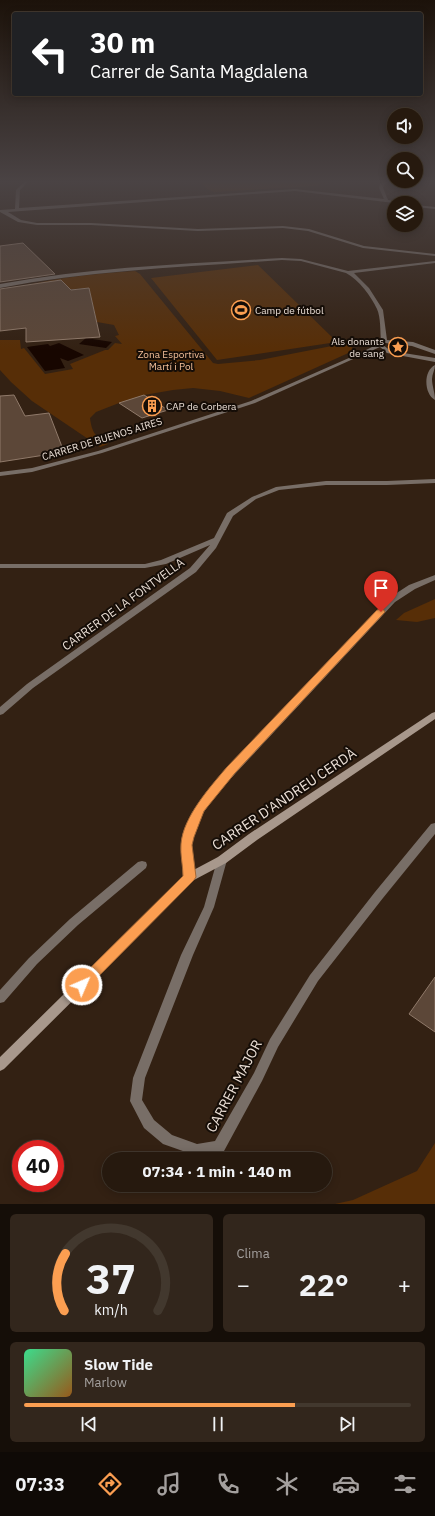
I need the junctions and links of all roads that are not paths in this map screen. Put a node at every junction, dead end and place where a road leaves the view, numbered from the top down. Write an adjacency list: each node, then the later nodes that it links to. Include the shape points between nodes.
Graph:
1 (332, 237): 2 (street, via 363,247)
2 (435, 255)
3 (435, 262): 4 (street)
4 (348, 272): 5 (street, via 301,260 282,259 104,269); 6 (street, via 367,289 380,310)
5 (0, 286)
6 (382, 343): 7 (street, via 413,344); 8 (street, via 389,352); 12 (street, CARRER DE BUENOS AIRES, via 253,402 94,454 32,470)
7 (435, 352)
8 (421, 358): 9 (street); 10 (street)
9 (435, 360)
10 (434, 368): 11 (street, via 428,381)
11 (435, 398)
12 (0, 474)
13 (435, 481): 14 (street, CARRER DE LA FONTVELLA, via 326,483 278,488 254,498 230,515)
14 (217, 539): 15 (street, via 162,562 145,566); 17 (street, CARRER DE LA FONTVELLA, via 192,570 30,686)
15 (0, 566)
16 (435, 578): 22 (street, via 412,587 392,600 210,794 199,810 186,845)
17 (0, 712)
18 (435, 715): 20 (street, CARRER D'ANDREU CERDÀ)
19 (435, 827): 20 (street, CARRER MAJOR, via 314,978 274,1044 219,1147 197,1150 168,1140 149,1124 136,1101 139,1078 187,955 209,907)
20 (222, 860): 22 (street, CARRER D'ANDREU CERDÀ)
21 (142, 865): 23 (street, via 74,922 33,961)
22 (190, 877): 24 (street, CARRER D'ANDREU CERDÀ)
23 (0, 998)
24 (0, 1065)

